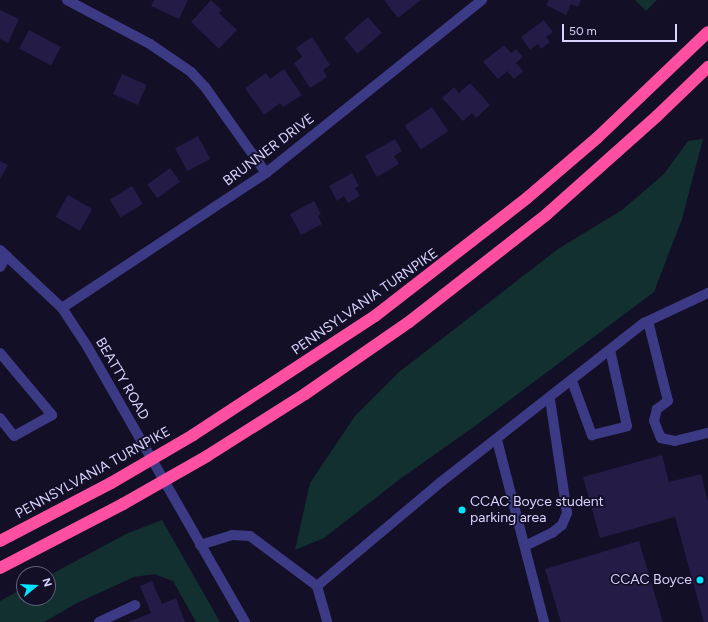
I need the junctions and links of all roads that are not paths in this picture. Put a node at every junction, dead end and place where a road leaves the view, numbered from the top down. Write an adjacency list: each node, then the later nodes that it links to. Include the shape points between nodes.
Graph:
1 (67, 0): 5 (street, via 150,44 191,72 205,87)
2 (482, 0): 5 (street, BRUNNER DRIVE)
3 (708, 32): 18 (highway, PENNSYLVANIA TURNPIKE, via 597,138 479,238 375,316 193,435 111,483)
4 (708, 67): 21 (highway, via 600,168 489,261 352,363 207,456 123,504)
5 (266, 173): 9 (street, BRUNNER DRIVE)
6 (4, 253): 7 (street); 9 (street, BEATTY ROAD)
7 (0, 267)
8 (708, 293): 10 (street)
9 (62, 308): 19 (street, BEATTY ROAD, via 122,406)
10 (648, 321): 11 (street); 16 (street, via 668,401 657,409 654,421 661,438 675,441)
11 (610, 350): 13 (street); 13 (street, via 627,426 592,435)
12 (0, 353): 15 (street, via 52,415 14,436)
13 (572, 381): 14 (street)
14 (550, 399): 17 (street); 20 (street, via 567,513 562,525 552,533)
15 (0, 418)
16 (708, 433)
17 (497, 440): 20 (street); 22 (street, via 440,482)
18 (0, 541)
19 (200, 545): 22 (street, via 232,535 250,536); 25 (street, BEATTY ROAD)
20 (525, 546): 27 (street)
21 (0, 568)
22 (317, 586): 26 (street)
23 (136, 605): 24 (street)
24 (99, 622)
25 (245, 622)
26 (327, 622)
27 (544, 622)

